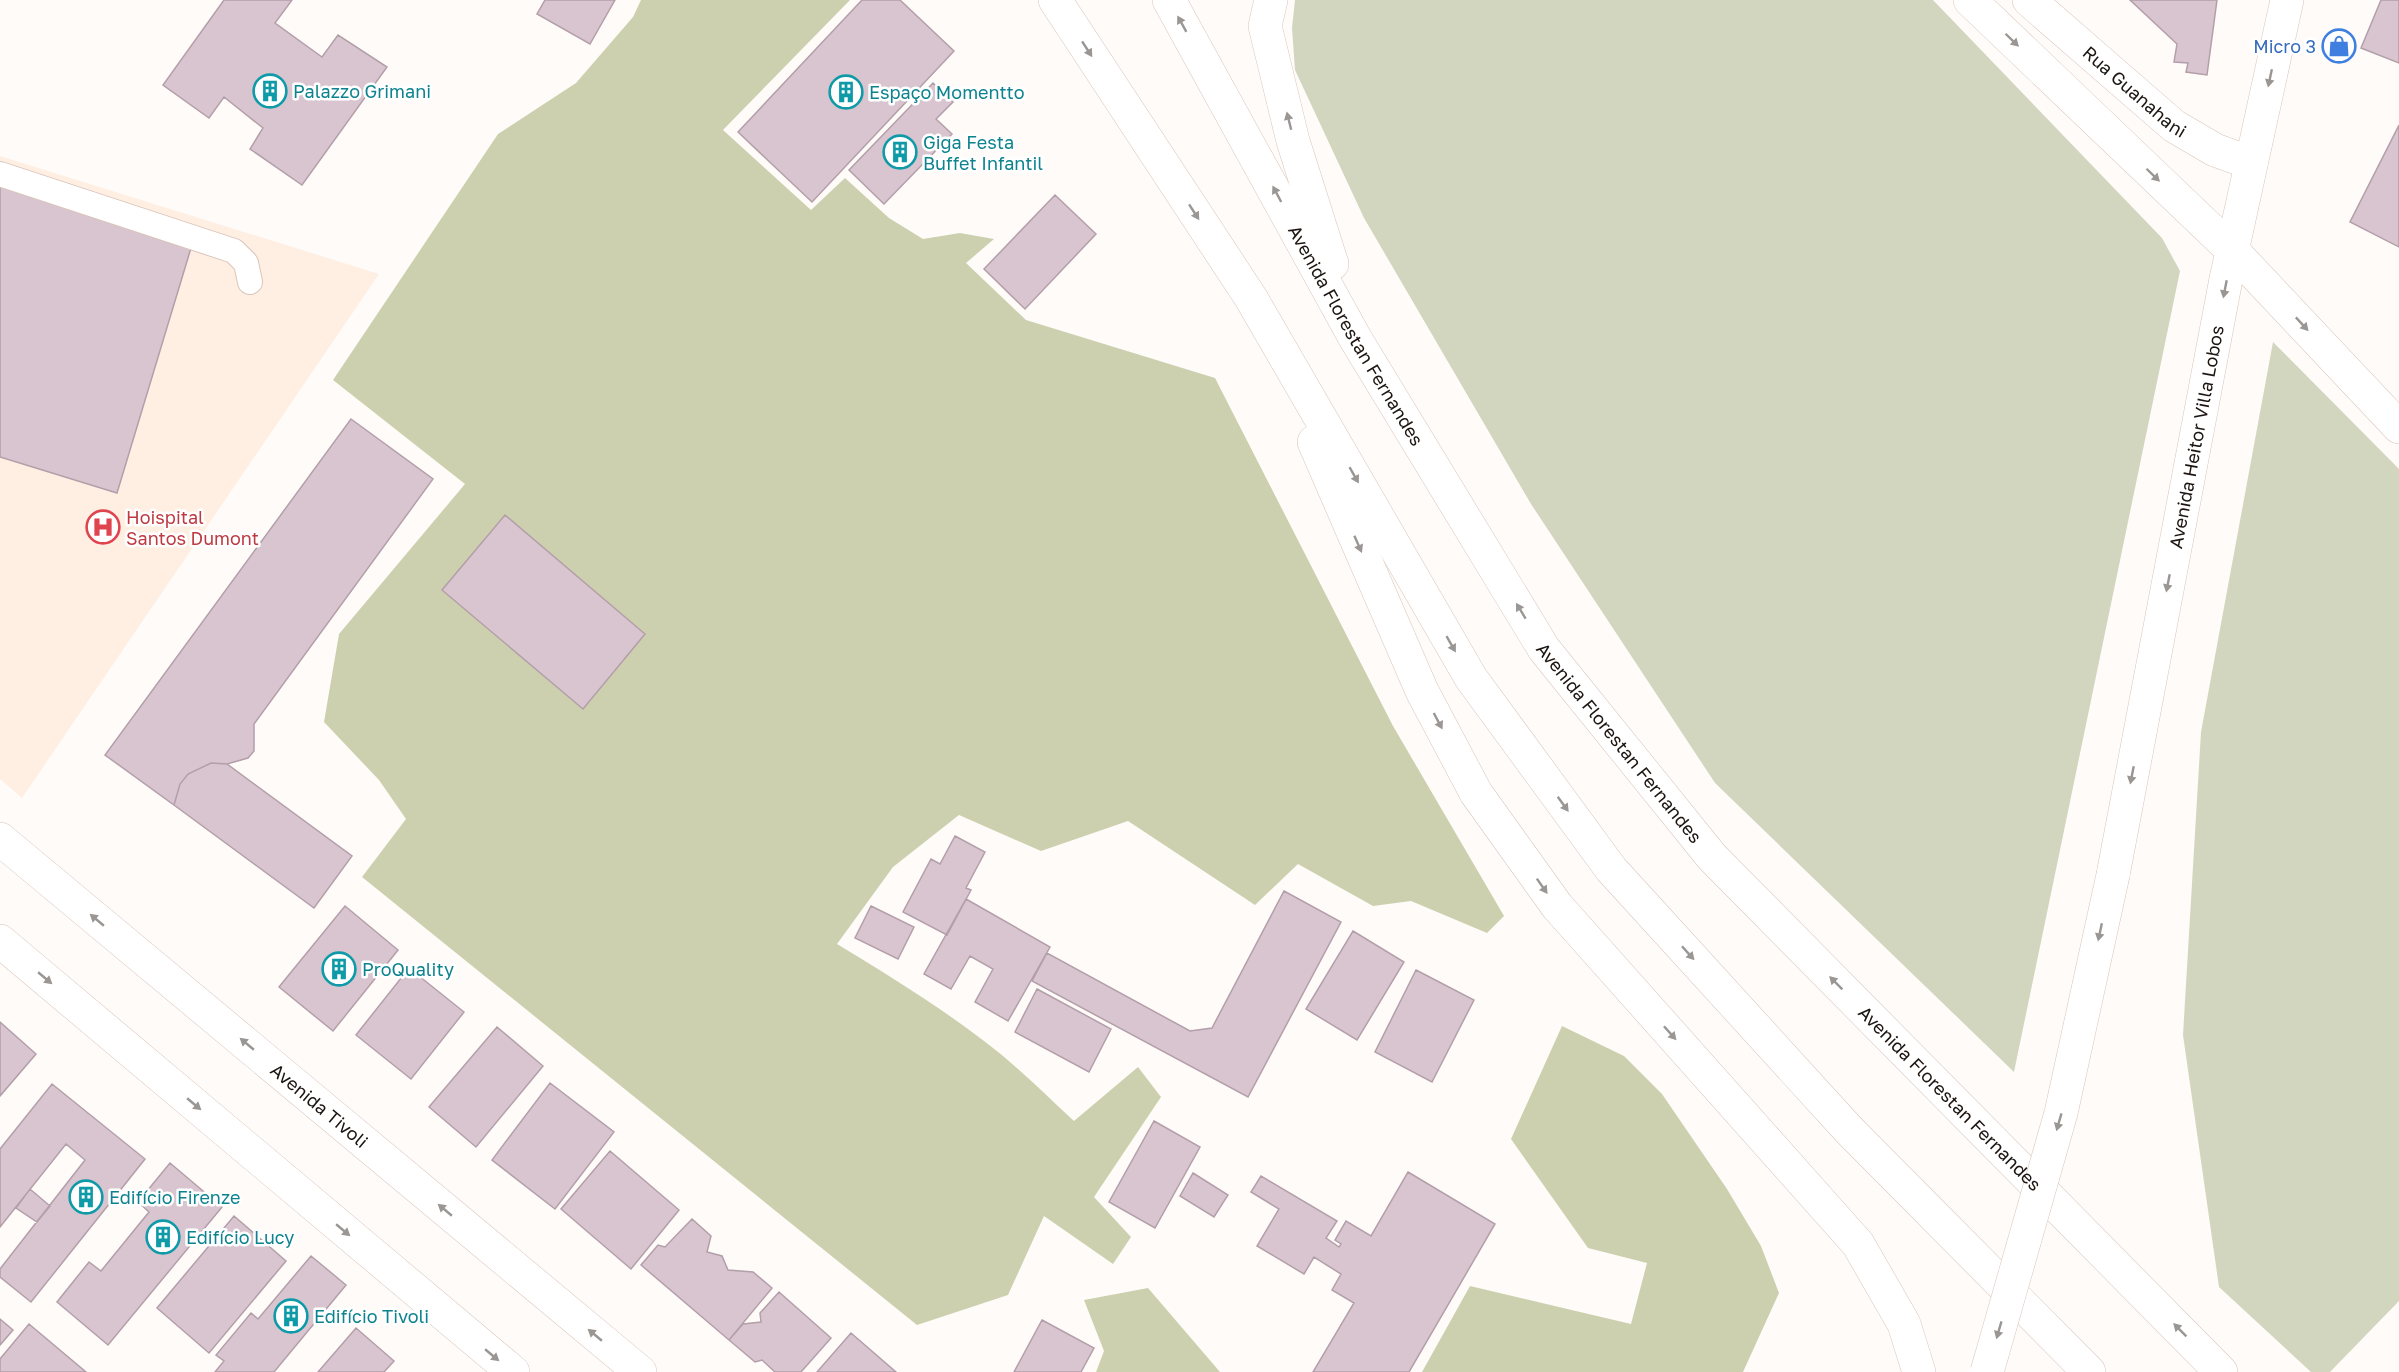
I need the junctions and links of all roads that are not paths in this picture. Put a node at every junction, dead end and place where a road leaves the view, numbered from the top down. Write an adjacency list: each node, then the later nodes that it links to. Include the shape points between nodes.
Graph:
1 (1054, 0): 11 (main road, one-way to 11)
2 (1169, 0): 12 (main road, Avenida Florestan Fernandes, one-way to 2)
3 (1271, 0): 12 (main road, one-way to 3, via 1293,141 1265,26)
4 (1970, 0): 9 (main road, one-way to 9)
5 (2029, 0): 7 (main road, Rua Guanahani, via 2174,126 2216,150)
6 (2287, 0): 7 (main road, Avenida Heitor Villa Lobos, one-way to 7)
7 (2251, 163): 9 (main road, Avenida Heitor Villa Lobos)
8 (0, 174): 10 (lane, via 234,252 246,263)
9 (2234, 251): 13 (main road, one-way to 13); 20 (main road, Avenida Heitor Villa Lobos, one-way to 20, bridge, via 2113,875 2061,1113)
10 (250, 282)
11 (1251, 298): 16 (main road, one-way to 16, via 1471,678 1611,869 1849,1130); 19 (main road, one-way to 19, via 1422,691 1476,793 1557,906 1858,1244 1904,1324)
12 (1355, 338): 22 (main road, Avenida Florestan Fernandes, one-way to 12, via 1712,857 1544,649)
13 (2399, 427)
14 (0, 839): 18 (main road, Avenida Tivoli, one-way to 14)
15 (0, 941): 17 (main road, one-way to 17)
16 (2068, 1359): 21 (main road)
17 (513, 1372)
18 (640, 1372)
19 (1919, 1372)
20 (1987, 1372)
21 (2089, 1372)
22 (2221, 1372)

